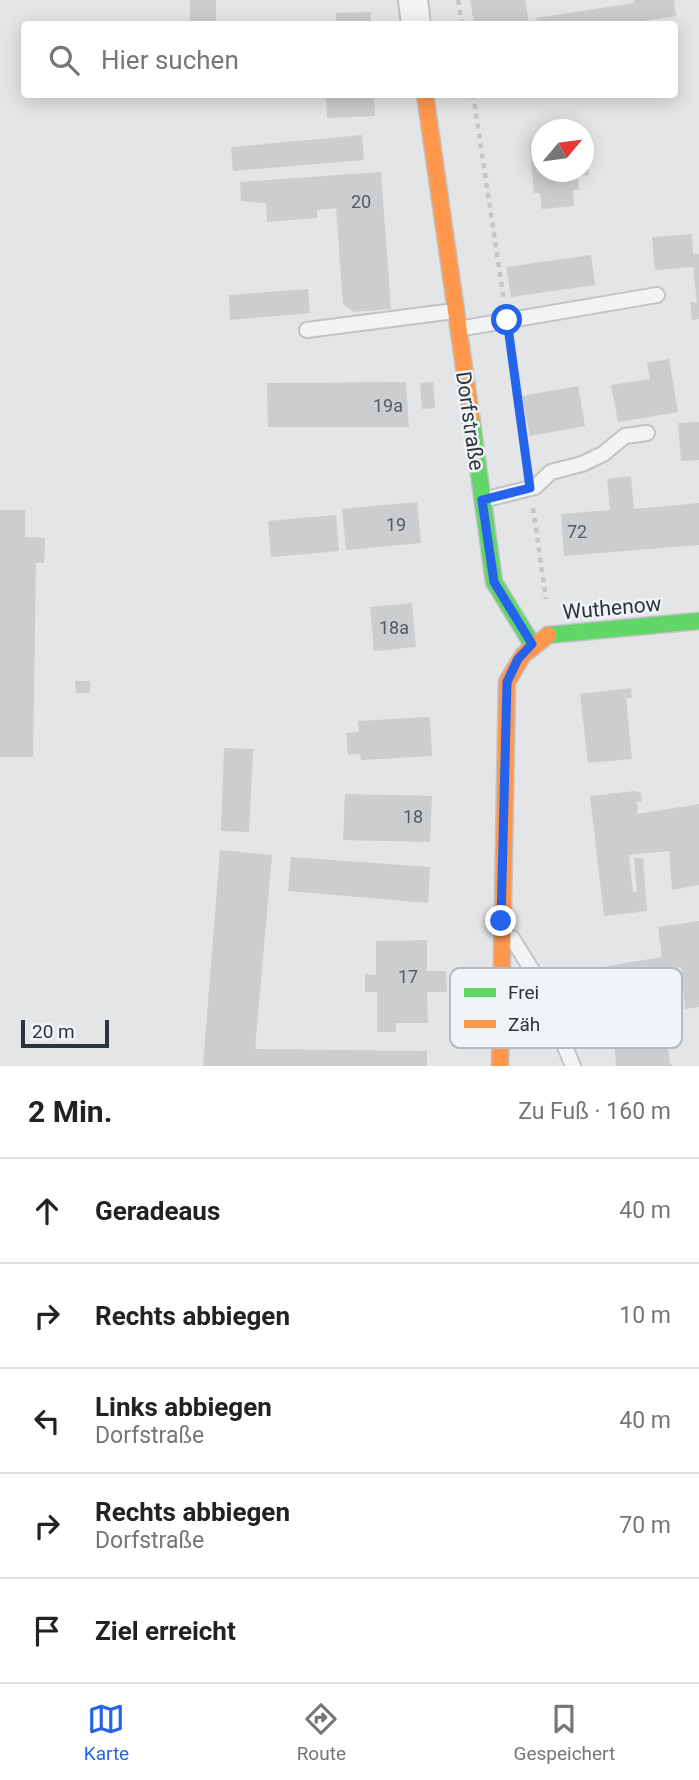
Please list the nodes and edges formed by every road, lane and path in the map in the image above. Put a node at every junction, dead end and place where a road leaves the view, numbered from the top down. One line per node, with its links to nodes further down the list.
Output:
1 (413, 0): 3 (street)
2 (458, 0): 4 (path)
3 (416, 21)
4 (462, 21)
5 (426, 98): 8 (main road, Dorfstraße)
6 (474, 98): 9 (path)
7 (657, 295): 9 (lane)
8 (454, 311): 10 (main road, Dorfstraße); 11 (lane)
9 (507, 320): 10 (lane); 13 (path)
10 (457, 329): 14 (main road, Dorfstraße)
11 (307, 330)
12 (647, 433): 13 (lane)
13 (530, 488): 14 (lane); 15 (path)
14 (482, 500): 17 (main road, Dorfstraße)
15 (547, 607)
16 (699, 621): 17 (main road, Wuthenow)
17 (532, 644): 18 (main road)
18 (501, 921): 19 (main road); 20 (lane)
19 (501, 968)
20 (531, 968)
21 (500, 1048): 23 (main road)
22 (565, 1048): 24 (lane)
23 (500, 1066)
24 (573, 1066)

